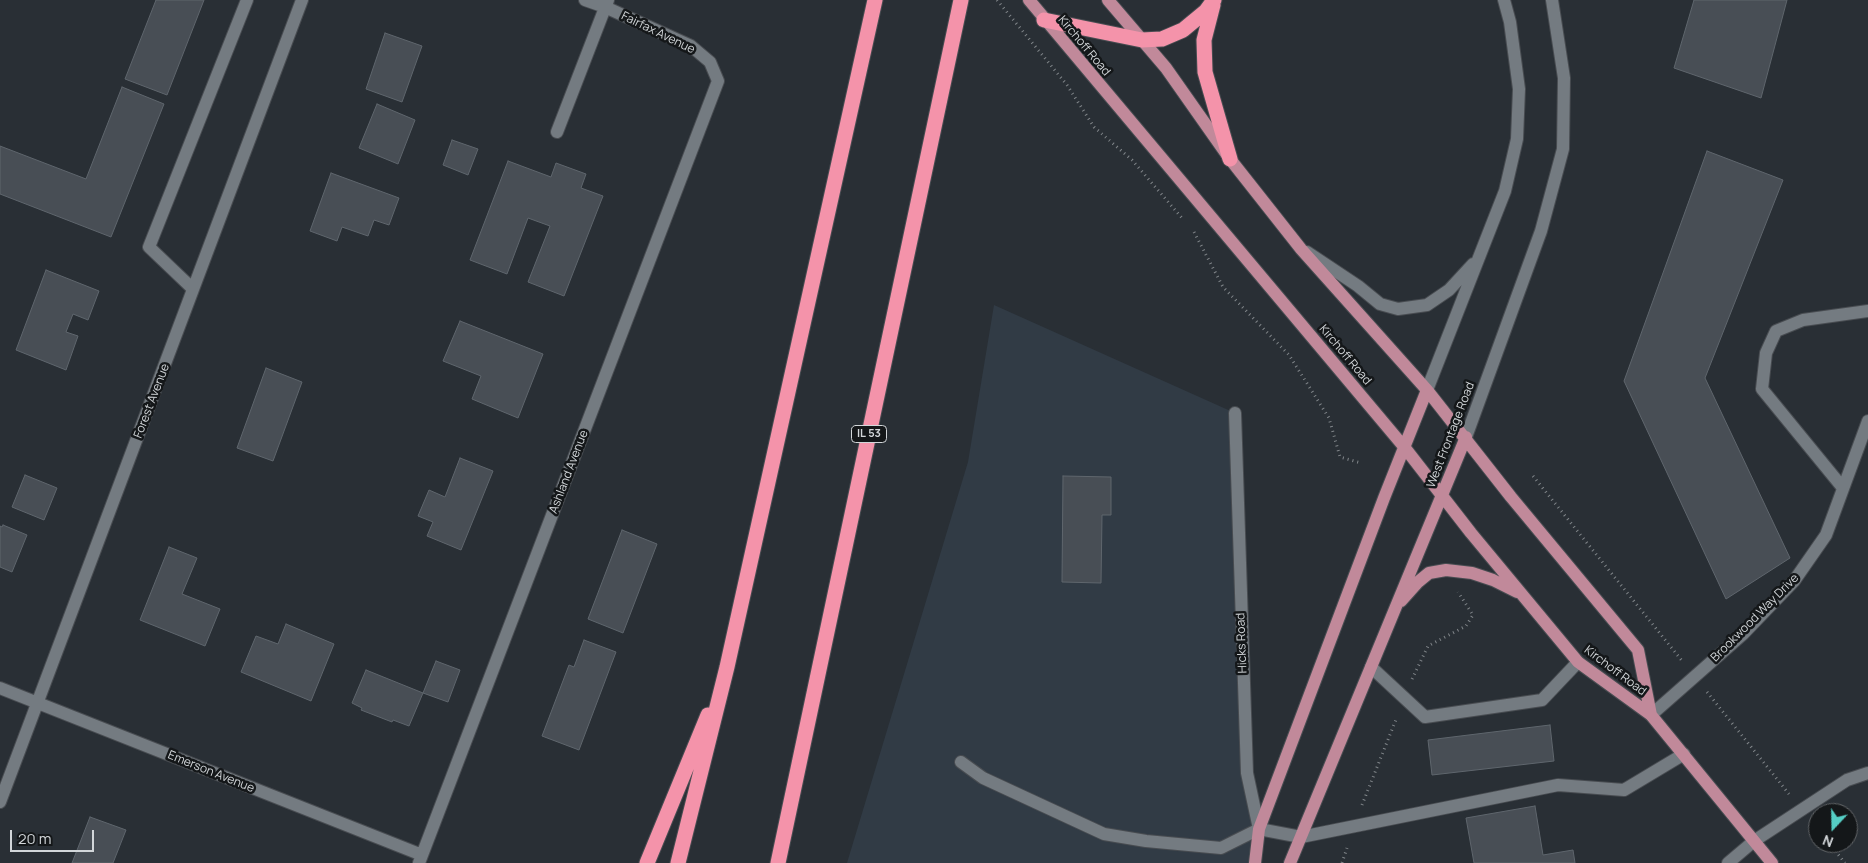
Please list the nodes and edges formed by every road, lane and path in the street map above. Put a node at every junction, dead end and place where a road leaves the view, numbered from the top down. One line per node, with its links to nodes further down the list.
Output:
1 (247, 0): 22 (street)
2 (585, 0): 12 (street, Fairfax Avenue)
3 (875, 0): 37 (highway)
4 (998, 0): 18 (path)
5 (1029, 0): 13 (main road, Kirchoff Road)
6 (1108, 0): 14 (main road, Kirchoff Road)
7 (1215, 0): 14 (highway); 17 (highway)
8 (1504, 0): 21 (street)
9 (1552, 0): 27 (street, West Frontage Road)
10 (298, 1): 22 (street, Forest Avenue)
11 (960, 2): 54 (highway, IL 53)
12 (607, 4): 15 (street, Fairfax Avenue); 16 (street)
13 (1044, 20): 14 (highway); 28 (main road, Kirchoff Road)
14 (1142, 40): 17 (main road, Kirchoff Road)
15 (718, 80): 51 (street, Ashland Avenue)
16 (557, 132)
17 (1230, 159): 20 (main road, Kirchoff Road)
18 (1183, 219)
19 (1189, 226): 29 (path)
20 (1301, 249): 21 (street); 24 (main road, Kirchoff Road)
21 (1479, 258): 24 (street)
22 (194, 289): 40 (street, Forest Avenue)
23 (1868, 311): 31 (street)
24 (1427, 390): 27 (main road, Kirchoff Road); 28 (main road)
25 (1235, 413): 47 (street, Hicks Road)
26 (1868, 421): 31 (street, Brookwood Way Drive)
27 (1466, 437): 32 (main road, West Frontage Road); 41 (main road, Kirchoff Road)
28 (1405, 448): 32 (main road, Kirchoff Road); 47 (main road)
29 (1361, 463)
30 (1533, 476): 38 (path)
31 (1844, 488): 38 (street, Brookwood Way Drive)
32 (1442, 494): 33 (main road, Kirchoff Road); 34 (main road, West Frontage Road)
33 (1522, 594): 34 (main road); 35 (main road, Kirchoff Road)
34 (1395, 609): 36 (main road, West Frontage Road)
35 (1578, 662): 36 (street); 41 (main road, Kirchoff Road)
36 (1371, 667): 48 (main road, West Frontage Road)
37 (727, 668): 52 (highway); 53 (highway)
38 (1694, 676): 41 (street, Brookwood Way Drive); 46 (path)
39 (0, 688): 40 (street, Emerson Avenue)
40 (38, 704): 45 (street, Forest Avenue); 51 (street, Emerson Avenue)
41 (1651, 715): 42 (main road, Kirchoff Road)
42 (1684, 754): 48 (street); 49 (main road, Kirchoff Road)
43 (961, 762): 47 (street)
44 (1868, 773): 46 (street)
45 (0, 802)
46 (1802, 810): 49 (street)
47 (1260, 829): 48 (street); 55 (main road)
48 (1300, 837): 56 (main road, West Frontage Road)
49 (1754, 841): 57 (street); 58 (main road, Kirchoff Road)
50 (1837, 853): 59 (path)
51 (420, 859)
52 (647, 863)
53 (678, 863)
54 (778, 863)
55 (1255, 863)
56 (1290, 863)
57 (1728, 863)
58 (1772, 863)
59 (1845, 863)

